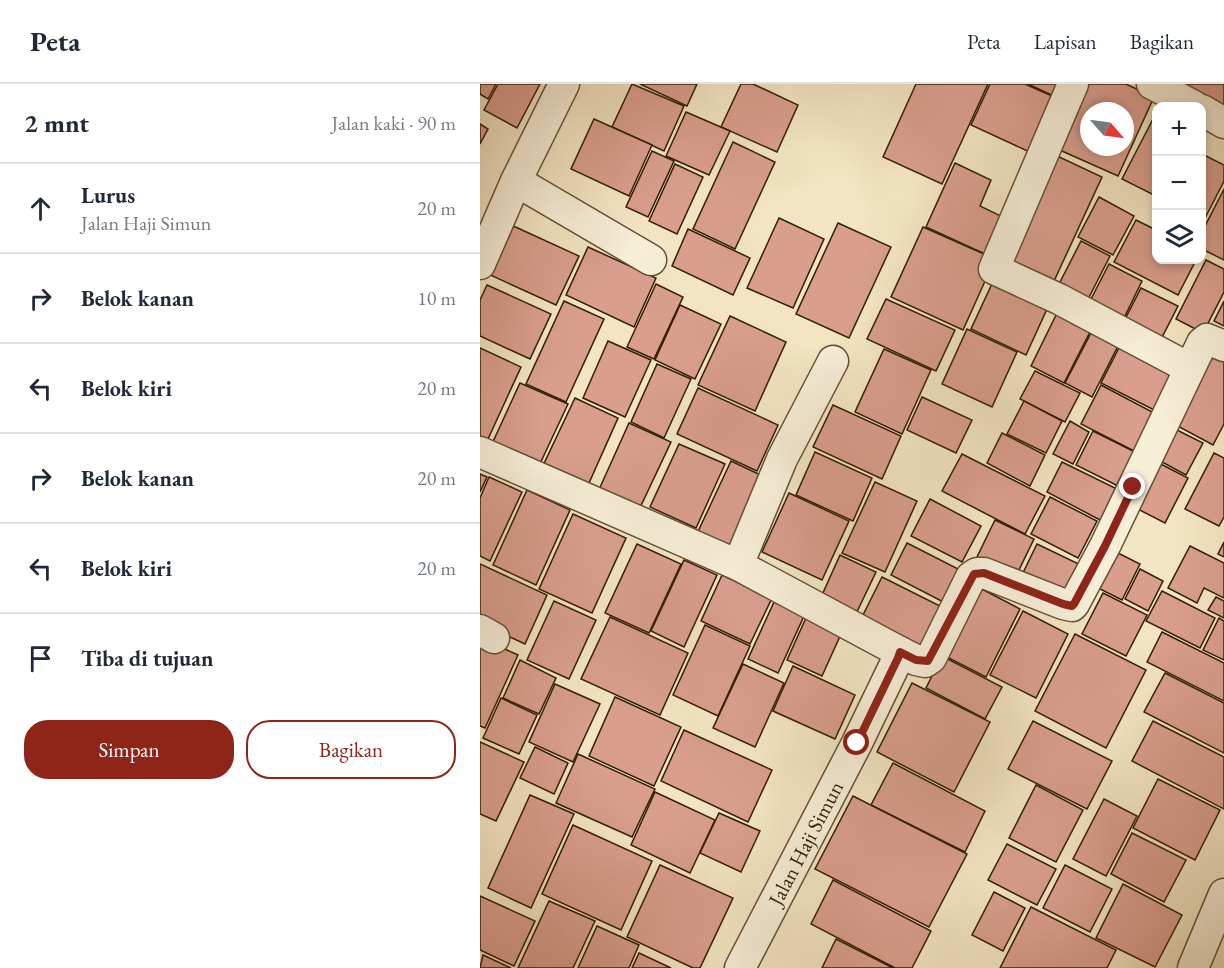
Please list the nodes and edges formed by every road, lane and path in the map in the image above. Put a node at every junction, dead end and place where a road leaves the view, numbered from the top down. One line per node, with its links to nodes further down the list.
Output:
1 (564, 84): 7 (street)
2 (1073, 84): 12 (street)
3 (1152, 84): 4 (street)
4 (1186, 102)
5 (1206, 113): 6 (street)
6 (1224, 123)
7 (516, 181): 8 (street); 9 (street)
8 (651, 260)
9 (480, 264)
10 (1224, 346): 12 (street)
11 (833, 362): 14 (street)
12 (1189, 368): 15 (street)
13 (480, 452): 14 (street)
14 (738, 565): 15 (street)
15 (900, 652): 17 (street, Jalan Haji Simun)
16 (1224, 894): 18 (street)
17 (740, 968)
18 (1193, 968)

